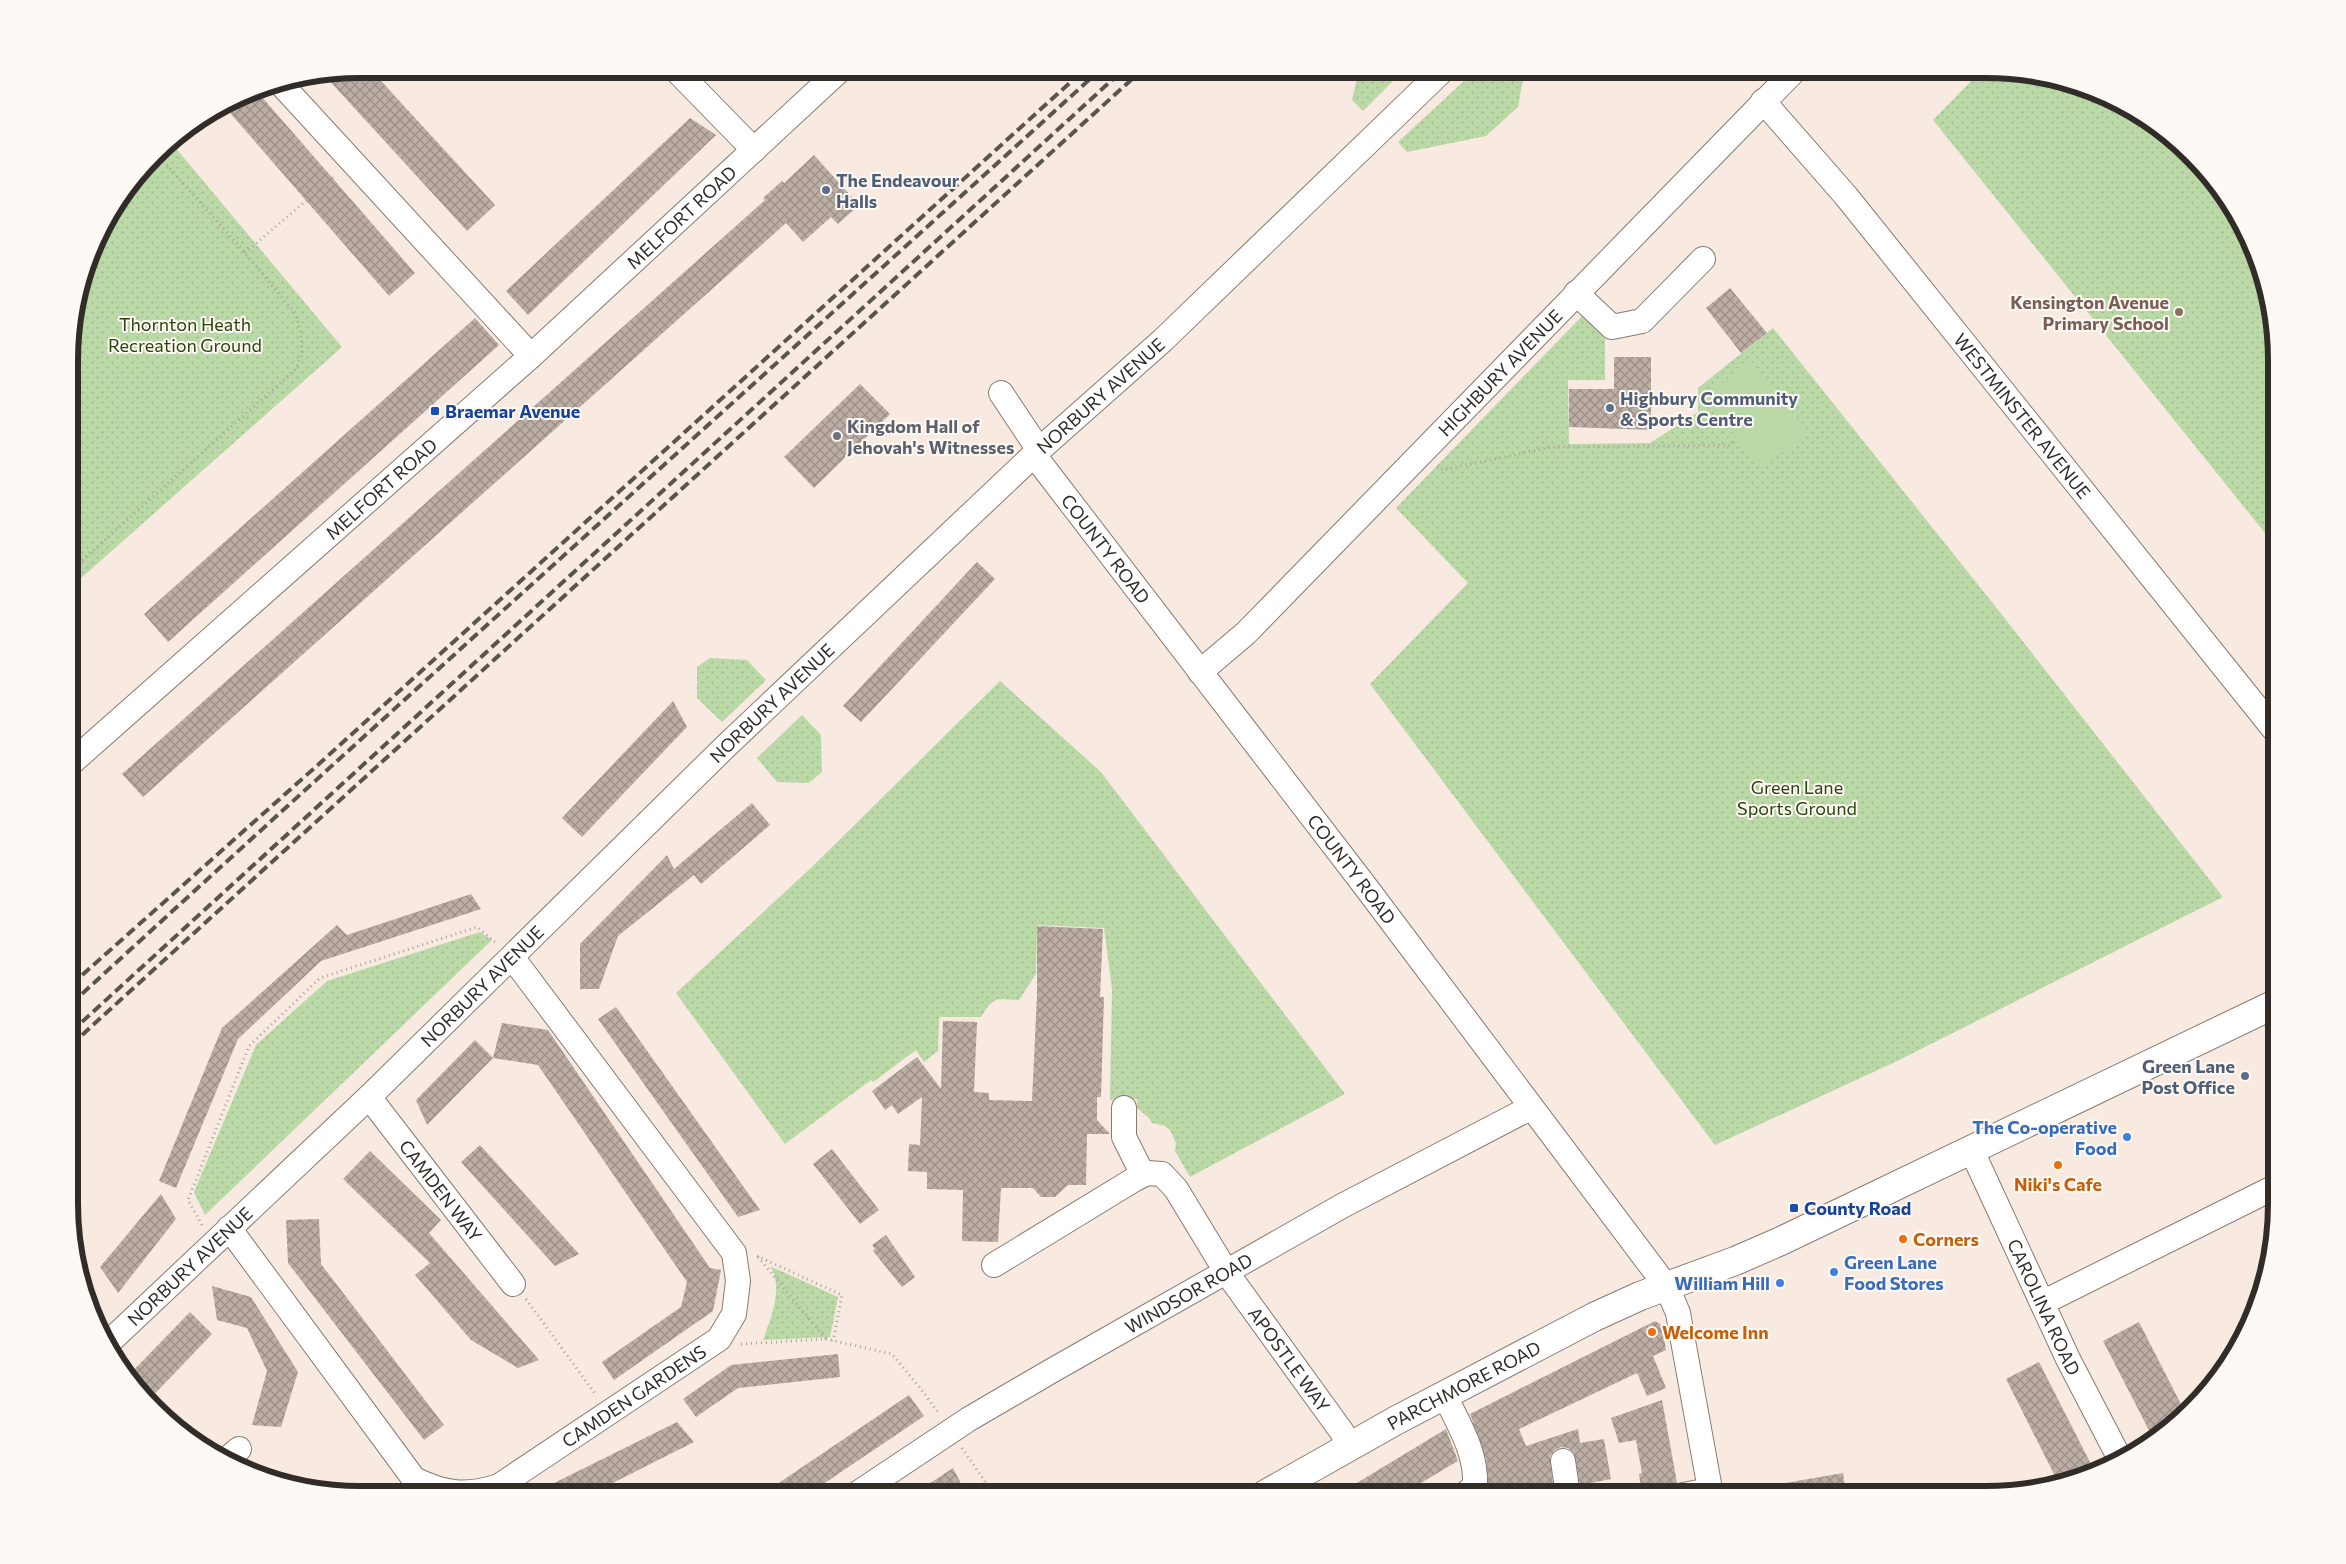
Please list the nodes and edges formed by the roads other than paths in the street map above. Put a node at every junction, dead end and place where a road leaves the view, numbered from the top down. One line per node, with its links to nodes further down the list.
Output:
1 (684, 78): 7 (street)
2 (831, 78): 7 (street, MELFORT ROAD)
3 (1435, 78): 12 (street, NORBURY AVENUE)
4 (1787, 78): 6 (street, HIGHBURY AVENUE)
5 (284, 88): 10 (street)
6 (1763, 101): 9 (street, HIGHBURY AVENUE); 14 (street, WESTMINSTER AVENUE)
7 (754, 150): 10 (street, MELFORT ROAD)
8 (1704, 259): 9 (street)
9 (1576, 293): 13 (street, HIGHBURY AVENUE)
10 (531, 356): 15 (street, MELFORT ROAD)
11 (1001, 393): 12 (street, COUNTY ROAD)
12 (1037, 452): 13 (street, COUNTY ROAD); 16 (street, NORBURY AVENUE)
13 (1200, 672): 20 (street, COUNTY ROAD)
14 (2268, 723)
15 (78, 757)
16 (512, 957): 18 (street, NORBURY AVENUE); 36 (street, CAMDEN GARDENS)
17 (2268, 1013): 21 (main road, PARCHMORE ROAD)
18 (369, 1097): 24 (street, NORBURY AVENUE); 27 (street, CAMDEN WAY)
19 (1124, 1108): 22 (street)
20 (1530, 1108): 26 (street, WINDSOR ROAD); 28 (street, COUNTY ROAD)
21 (1971, 1149): 28 (main road, PARCHMORE ROAD); 29 (street, CAROLINA ROAD)
22 (1143, 1175): 25 (street); 26 (street, APOSTLE WAY)
23 (2268, 1190): 29 (street)
24 (221, 1236): 30 (street, NORBURY AVENUE); 35 (street, CAMDEN GARDENS)
25 (994, 1265)
26 (1228, 1272): 32 (street, APOSTLE WAY); 37 (street, WINDSOR ROAD)
27 (513, 1284)
28 (1667, 1287): 31 (main road, PARCHMORE ROAD); 41 (street, COUNTY ROAD)
29 (2042, 1303): 33 (street, CAROLINA ROAD)
30 (112, 1339)
31 (1445, 1396): 32 (main road, PARCHMORE ROAD); 39 (street)
32 (1349, 1446): 38 (main road, PARCHMORE ROAD)
33 (2117, 1454)
34 (1563, 1461): 40 (street)
35 (429, 1486)
36 (499, 1486)
37 (868, 1486)
38 (1280, 1486)
39 (1475, 1486)
40 (1567, 1486)
41 (1709, 1486)

